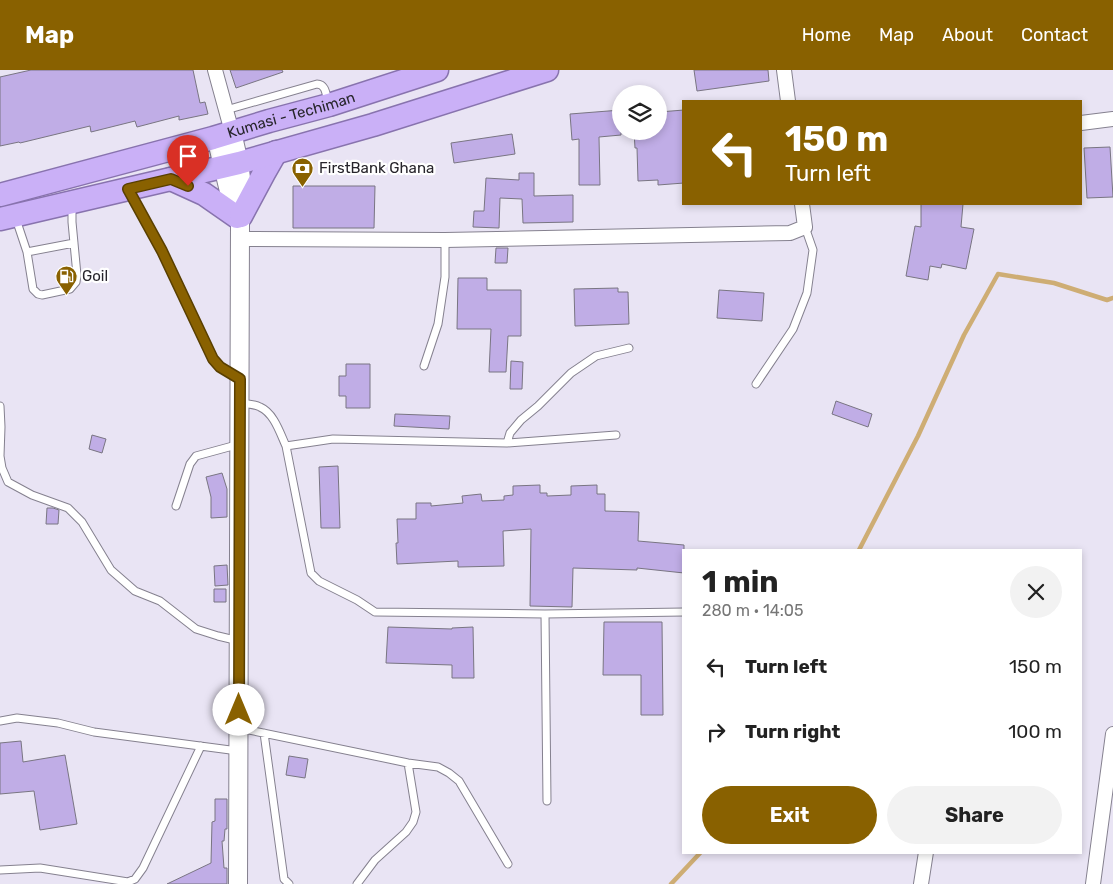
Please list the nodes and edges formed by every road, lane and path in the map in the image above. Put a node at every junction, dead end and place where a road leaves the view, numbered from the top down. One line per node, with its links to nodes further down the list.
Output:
1 (216, 70): 7 (street)
2 (437, 70): 6 (highway, Kumasi - Techiman)
3 (547, 70): 11 (highway)
4 (784, 70): 5 (street)
5 (788, 100)
6 (329, 105): 7 (lane); 10 (highway, Kumasi - Techiman)
7 (226, 110): 10 (street)
8 (1113, 120): 9 (street)
9 (1082, 123)
10 (224, 135): 12 (street); 15 (highway, Kumasi - Techiman)
11 (276, 152): 12 (highway); 19 (highway)
12 (231, 165): 13 (highway); 19 (street)
13 (171, 179): 14 (highway); 19 (highway)
14 (128, 189): 16 (highway); 26 (lane)
15 (0, 195)
16 (72, 202): 18 (highway); 22 (lane)
17 (802, 205): 20 (street)
18 (7, 217): 23 (lane)
19 (240, 224): 21 (street); 26 (street)
20 (805, 227): 21 (street); 27 (lane)
21 (445, 240): 25 (lane)
22 (74, 243): 23 (lane); 23 (lane)
23 (27, 252)
24 (629, 348): 31 (lane)
25 (424, 366)
26 (240, 379): 28 (street)
27 (756, 384)
28 (240, 403): 32 (street); 33 (lane)
29 (0, 406): 37 (lane)
30 (616, 435): 31 (lane)
31 (507, 443): 33 (lane)
32 (240, 444): 34 (lane); 37 (street)
33 (286, 446): 36 (lane)
34 (176, 506)
35 (682, 612): 36 (lane)
36 (545, 614): 45 (lane)
37 (239, 641): 39 (street)
38 (0, 721): 42 (lane)
39 (239, 728): 40 (lane); 43 (street)
40 (264, 733): 44 (lane); 50 (lane)
41 (1113, 734): 53 (street)
42 (201, 746): 43 (lane); 48 (lane)
43 (238, 751): 49 (street)
44 (408, 763): 47 (lane); 51 (lane)
45 (547, 801)
46 (926, 854): 52 (street)
47 (508, 864)
48 (0, 870)
49 (238, 884)
50 (289, 884)
51 (357, 884)
52 (921, 884)
53 (1093, 884)

